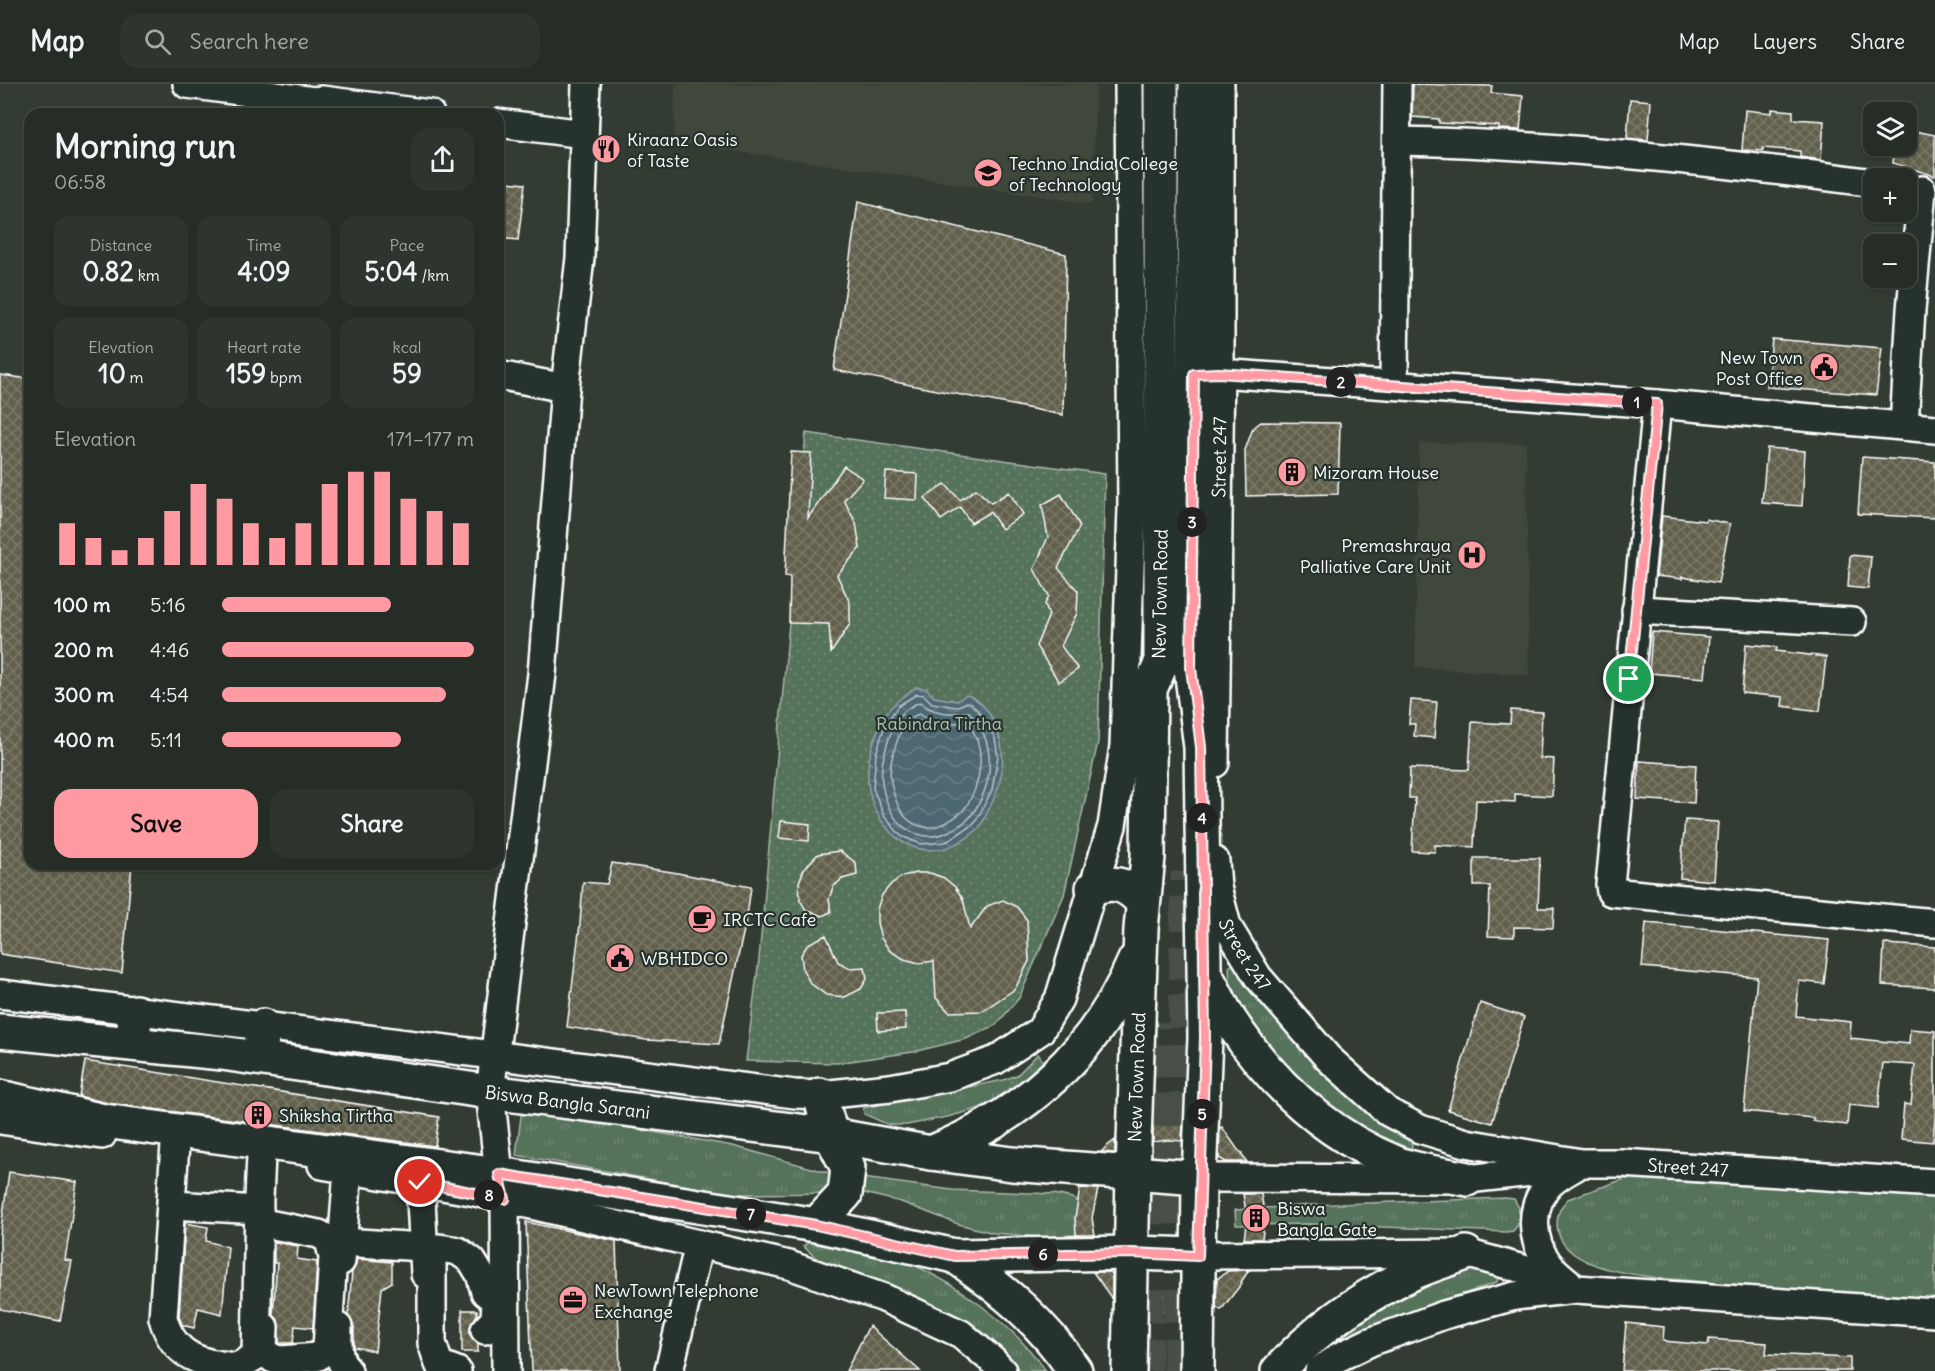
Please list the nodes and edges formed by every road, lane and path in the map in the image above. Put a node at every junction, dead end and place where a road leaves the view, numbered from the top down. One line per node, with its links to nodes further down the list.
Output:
1 (187, 84): 8 (street)
2 (586, 84): 11 (street)
3 (1129, 84): 26 (street)
4 (1161, 84): 24 (main road, New Town Road)
5 (1196, 84): 15 (main road)
6 (1220, 84): 15 (street, Street 247)
7 (1397, 84): 12 (street)
8 (311, 107): 9 (street)
9 (384, 108)
10 (504, 124): 11 (street)
11 (584, 134): 18 (street)
12 (1396, 141): 13 (street); 17 (street)
13 (1863, 181)
14 (1921, 190): 20 (street)
15 (1207, 373): 17 (street); 24 (main road); 46 (street, Street 247)
16 (504, 376): 18 (street)
17 (1394, 385): 19 (street)
18 (566, 388): 35 (street)
19 (1657, 404): 20 (street); 22 (street)
20 (1904, 426): 21 (street)
21 (1935, 429)
22 (1636, 610): 23 (street); 28 (street)
23 (1852, 622)
24 (1176, 666): 25 (main road); 27 (main road, New Town Road); 29 (main road)
25 (1174, 735)
26 (1093, 888): 27 (main road); 38 (street)
27 (1142, 915): 44 (main road); 48 (main road, New Town Road)
28 (1935, 923)
29 (1204, 971): 49 (main road); 50 (main road)
30 (0, 994): 31 (street)
31 (136, 1012): 32 (street); 34 (main road)
32 (263, 1026): 35 (street); 36 (main road)
33 (0, 1031): 34 (main road, Biswa Bangla Sarani)
34 (132, 1044): 36 (main road, Biswa Bangla Sarani)
35 (496, 1056): 37 (street); 38 (street)
36 (260, 1058): 37 (main road, Biswa Bangla Sarani)
37 (490, 1092): 42 (main road, Biswa Bangla Sarani); 53 (street)
38 (820, 1095): 42 (main road)
39 (0, 1097): 41 (main road)
40 (0, 1120): 41 (street)
41 (115, 1129): 43 (street); 53 (main road)
42 (831, 1135): 44 (main road, Biswa Bangla Sarani); 56 (main road)
43 (176, 1145): 45 (street); 54 (street)
44 (931, 1153): 48 (main road, Biswa Bangla Sarani)
45 (268, 1157): 47 (street); 55 (street)
46 (1581, 1162): 50 (street); 52 (street, Street 247); 64 (street)
47 (341, 1169): 51 (street); 57 (street)
48 (1133, 1173): 49 (main road, Biswa Bangla Sarani); 60 (main road, New Town Road)
49 (1199, 1178): 50 (street); 63 (main road)
50 (1467, 1179)
51 (420, 1182): 53 (street); 59 (street)
52 (1935, 1183)
53 (502, 1186): 56 (main road); 58 (street); 66 (street)
54 (173, 1199): 55 (street); 55 (street)
55 (262, 1211): 57 (street); 57 (street)
56 (816, 1225): 62 (main road)
57 (335, 1241): 59 (street); 67 (street)
58 (699, 1244): 72 (street); 73 (street)
59 (423, 1247): 68 (street)
60 (1132, 1253): 62 (main road); 63 (main road); 75 (main road)
61 (1466, 1253): 63 (street); 64 (street); 77 (main road)
62 (955, 1256): 74 (main road)
63 (1198, 1256): 76 (main road)
64 (1576, 1289): 65 (street); 78 (street)
65 (1935, 1313)
66 (496, 1329): 69 (street); 70 (street); 71 (street)
67 (348, 1371)
68 (426, 1371)
69 (457, 1371)
70 (492, 1371)
71 (506, 1371)
72 (669, 1371)
73 (1002, 1371)
74 (1075, 1371)
75 (1129, 1371)
76 (1197, 1371)
77 (1278, 1371)
78 (1319, 1371)

